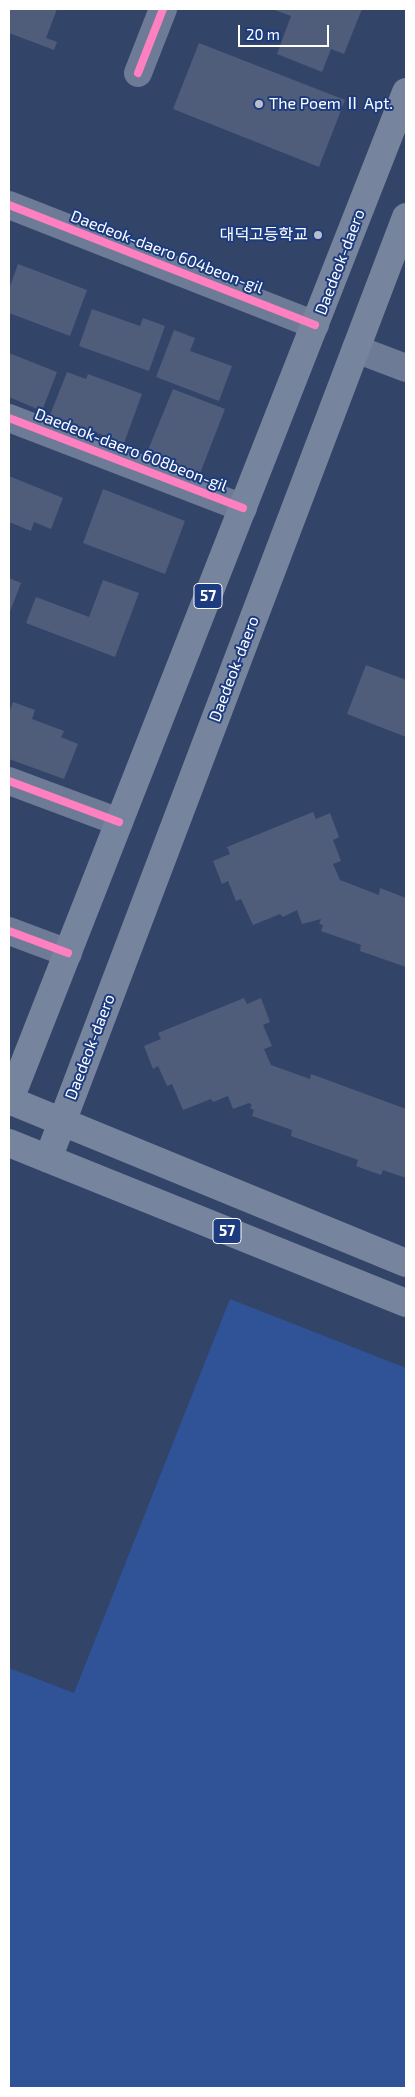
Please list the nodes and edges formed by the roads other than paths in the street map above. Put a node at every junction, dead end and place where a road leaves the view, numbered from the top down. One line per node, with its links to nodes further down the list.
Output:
1 (163, 9): 2 (street)
2 (138, 73)
3 (406, 92): 6 (main road, Daedeok-daero / 57)
4 (9, 206): 6 (street, Daedeok-daero 604beon-gil)
5 (406, 217): 7 (main road, Daedeok-daero)
6 (315, 325): 10 (main road, Daedeok-daero / 57)
7 (356, 349): 8 (street); 16 (main road, Daedeok-daero)
8 (406, 368)
9 (9, 418): 10 (street, Daedeok-daero 608beon-gil)
10 (242, 508): 12 (main road, Daedeok-daero / 57)
11 (9, 781): 12 (street)
12 (119, 822): 14 (main road, Daedeok-daero / 57)
13 (9, 931): 14 (street)
14 (68, 953): 15 (main road, Daedeok-daero / 57)
15 (9, 1101): 16 (main road, Daedeok-daero / 57)
16 (62, 1121): 18 (main road, Daedeok-daero); 19 (main road, Daedeok-daero / 57)
17 (9, 1143): 18 (main road, 57)
18 (48, 1159): 20 (main road, 57)
19 (406, 1263)
20 (406, 1303)

